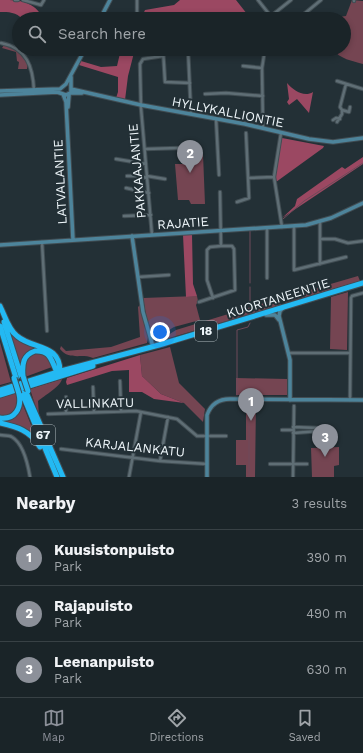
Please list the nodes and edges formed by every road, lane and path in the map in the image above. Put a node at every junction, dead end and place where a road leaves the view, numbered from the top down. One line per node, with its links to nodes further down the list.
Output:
1 (14, 0): 2 (street)
2 (18, 0)
3 (23, 0): 4 (street)
4 (44, 0)
5 (110, 0): 10 (street)
6 (137, 0): 11 (street)
7 (258, 0): 12 (street)
8 (291, 0): 13 (street)
9 (321, 0): 14 (street)
10 (104, 12)
11 (137, 12)
12 (267, 12)
13 (278, 12)
14 (306, 12)
15 (1, 43): 16 (street)
16 (12, 46)
17 (25, 56): 32 (street)
18 (81, 56): 24 (street)
19 (163, 56): 26 (street); 38 (street, PAKKAAJANTIE)
20 (188, 56): 26 (street)
21 (264, 56): 23 (street)
22 (243, 66): 23 (street)
23 (262, 68): 37 (street)
24 (71, 76): 28 (street); 31 (street, LATVALANTIE)
25 (336, 81): 27 (street)
26 (190, 83): 41 (street)
27 (346, 84): 29 (street); 40 (street)
28 (63, 86): 31 (street); 32 (street); 34 (street, LATVALANTIE)
29 (363, 89)
30 (0, 91): 32 (street)
31 (70, 91): 34 (street); 38 (street, HYLLYKALLIONTIE); 45 (street, LATVALANTIE)
32 (34, 92): 33 (street); 36 (street)
33 (46, 93): 34 (street); 45 (street)
34 (62, 93): 45 (street, LATVALANTIE)
35 (205, 94): 37 (street)
36 (0, 95)
37 (263, 96): 47 (street)
38 (141, 105): 41 (street, HYLLYKALLIONTIE); 52 (street, PAKKAAJANTIE)
39 (350, 107): 40 (street)
40 (342, 110): 43 (street)
41 (191, 114): 42 (street, HYLLYKALLIONTIE)
42 (216, 118): 47 (street, HYLLYKALLIONTIE); 55 (street)
43 (340, 119): 44 (street); 46 (street)
44 (333, 120)
45 (67, 122): 76 (street, LATVALANTIE)
46 (337, 122)
47 (263, 128): 49 (street, HYLLYKALLIONTIE)
48 (246, 133): 59 (street)
49 (281, 133): 50 (street, HYLLYKALLIONTIE); 58 (street)
50 (363, 138)
51 (179, 148): 52 (street)
52 (145, 149): 54 (street, PAKKAAJANTIE)
53 (116, 159): 54 (street)
54 (146, 164): 57 (street, PAKKAAJANTIE)
55 (219, 174)
56 (127, 176): 57 (street)
57 (147, 177): 60 (street); 63 (street, PAKKAAJANTIE)
58 (274, 177): 59 (street); 70 (street)
59 (248, 178): 64 (street)
60 (165, 179)
61 (126, 188): 63 (street)
62 (220, 192): 72 (street)
63 (149, 193): 66 (street, PAKKAAJANTIE)
64 (237, 202)
65 (363, 203): 68 (street, RAJATIE)
66 (151, 215): 67 (street); 73 (street, PAKKAAJANTIE)
67 (124, 216)
68 (320, 222): 69 (street, RAJATIE); 75 (street)
69 (294, 226): 70 (street, RAJATIE); 82 (street)
70 (282, 227): 71 (street, RAJATIE)
71 (268, 228): 72 (street, RAJATIE); 85 (street)
72 (221, 230): 73 (street, RAJATIE); 80 (street)
73 (152, 235): 74 (street, RAJATIE)
74 (132, 236): 76 (street, RAJATIE); 84 (street)
75 (320, 239): 78 (street); 82 (street)
76 (73, 240): 77 (street, RAJATIE)
77 (42, 242): 79 (street, RAJATIE); 95 (street)
78 (363, 242)
79 (0, 245)
80 (221, 246): 88 (street); 88 (street)
81 (346, 258): 82 (street)
82 (320, 264)
83 (169, 275): 84 (street)
84 (138, 277): 96 (street)
85 (267, 278)
86 (363, 283): 91 (highway, KUORTANEENTIE / 18)
87 (363, 293): 98 (street)
88 (213, 298): 89 (street)
89 (199, 302)
90 (0, 305): 99 (highway); 100 (highway, 67)
91 (284, 308): 92 (highway, KUORTANEENTIE / 18); 93 (street)
92 (258, 315): 93 (street); 96 (highway, KUORTANEENTIE / 18)
93 (280, 321): 97 (street)
94 (0, 326): 100 (highway, 67)
95 (47, 331)
96 (153, 347): 99 (highway, KUORTANEENTIE / 18)
97 (289, 353): 98 (street); 107 (street)
98 (350, 353): 108 (street)
99 (59, 373): 100 (highway); 103 (highway, KUORTANEENTIE / 18); 105 (highway, KUORTANEENTIE / 18)
100 (19, 377): 104 (highway, 67, bridge)
101 (120, 381): 111 (street)
102 (93, 387): 112 (street)
103 (0, 390)
104 (24, 392): 117 (highway); 126 (highway, 67); 134 (highway, 67)
105 (0, 395)
106 (66, 397): 114 (street)
107 (290, 400): 108 (street); 122 (street)
108 (350, 400): 109 (street)
109 (363, 400)
110 (294, 406): 120 (street)
111 (121, 411): 112 (street, VALLINKATU); 113 (street, VALLINKATU)
112 (94, 412): 114 (street, VALLINKATU)
113 (141, 412): 116 (street, VALLINKATU); 125 (street)
114 (66, 413): 115 (street, VALLINKATU)
115 (48, 414)
116 (168, 417): 122 (street, VALLINKATU); 127 (street)
117 (0, 418)
118 (0, 423): 126 (highway)
119 (282, 430): 120 (street)
120 (293, 430): 120 (street); 130 (street)
121 (0, 435): 132 (street)
122 (207, 436): 123 (street, VALLINKATU); 128 (street)
123 (226, 436)
124 (61, 449): 125 (street, KARJALANKATU)
125 (133, 457): 127 (street, KARJALANKATU); 135 (street)
126 (48, 459): 133 (highway, 67)
127 (160, 461): 128 (street, KARJALANKATU)
128 (207, 464): 136 (street)
129 (270, 464): 130 (street)
130 (293, 464): 131 (street); 137 (street)
131 (307, 464)
132 (30, 477)
133 (57, 477)
134 (62, 477)
135 (129, 477)
136 (207, 477)
137 (293, 477)

